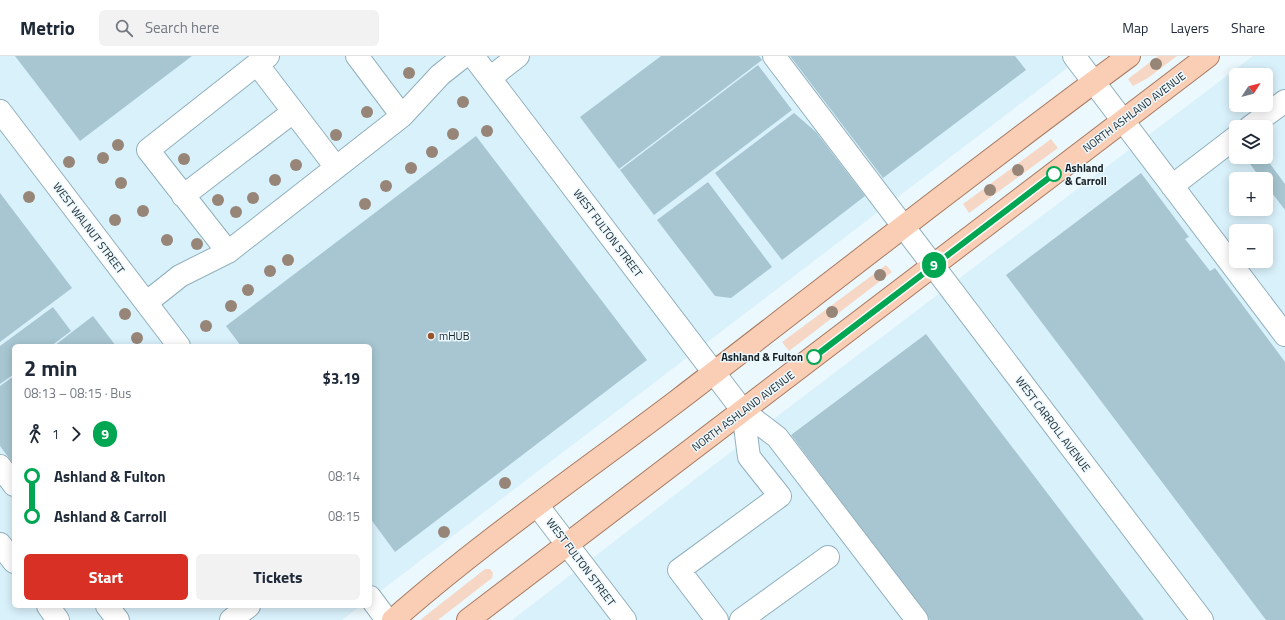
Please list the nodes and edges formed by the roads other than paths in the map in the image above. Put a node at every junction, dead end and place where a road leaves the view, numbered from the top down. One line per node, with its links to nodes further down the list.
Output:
1 (357, 56): 15 (street)
2 (464, 56): 15 (street)
3 (473, 56): 10 (street, WEST FULTON STREET)
4 (518, 56): 10 (street)
5 (774, 56): 22 (street, WEST CARROLL AVENUE)
6 (1074, 56): 11 (street)
7 (1129, 56): 11 (main road)
8 (1208, 56): 16 (main road, NORTH ASHLAND AVENUE)
9 (263, 60): 14 (street); 21 (street)
10 (490, 78): 28 (street, WEST FULTON STREET)
11 (1094, 82): 16 (street); 22 (main road)
12 (1285, 101): 17 (street)
13 (0, 111): 25 (street, WEST WALNUT STREET)
14 (293, 112): 19 (street); 21 (street)
15 (402, 116): 19 (street)
16 (1123, 120): 20 (street); 24 (main road, NORTH ASHLAND AVENUE)
17 (1259, 120)
18 (1229, 143): 20 (street)
19 (335, 166): 23 (street)
20 (1172, 186): 26 (street)
21 (183, 196): 23 (street)
22 (904, 227): 24 (street, WEST CARROLL AVENUE); 28 (main road)
23 (228, 252): 25 (street)
24 (933, 266): 29 (main road, NORTH ASHLAND AVENUE); 51 (street, WEST CARROLL AVENUE)
25 (146, 302): 27 (street, WEST WALNUT STREET)
26 (1285, 335)
27 (178, 344)
28 (714, 373): 29 (street, WEST FULTON STREET); 32 (main road)
29 (743, 411): 34 (main road, NORTH ASHLAND AVENUE); 48 (street); 50 (street)
30 (0, 466): 31 (street)
31 (12, 482)
32 (537, 504): 34 (street, WEST FULTON STREET); 45 (main road)
33 (0, 544): 36 (street)
34 (567, 545): 46 (main road, NORTH ASHLAND AVENUE); 47 (street, WEST FULTON STREET)
35 (828, 557): 49 (street)
36 (12, 559)
37 (372, 600): 44 (street)
38 (49, 608): 41 (street)
39 (109, 608): 42 (street)
40 (246, 608): 43 (street)
41 (58, 620)
42 (118, 620)
43 (231, 620)
44 (387, 620)
45 (393, 620)
46 (468, 620)
47 (625, 620)
48 (717, 620)
49 (741, 620)
50 (917, 620)
51 (1202, 620)

